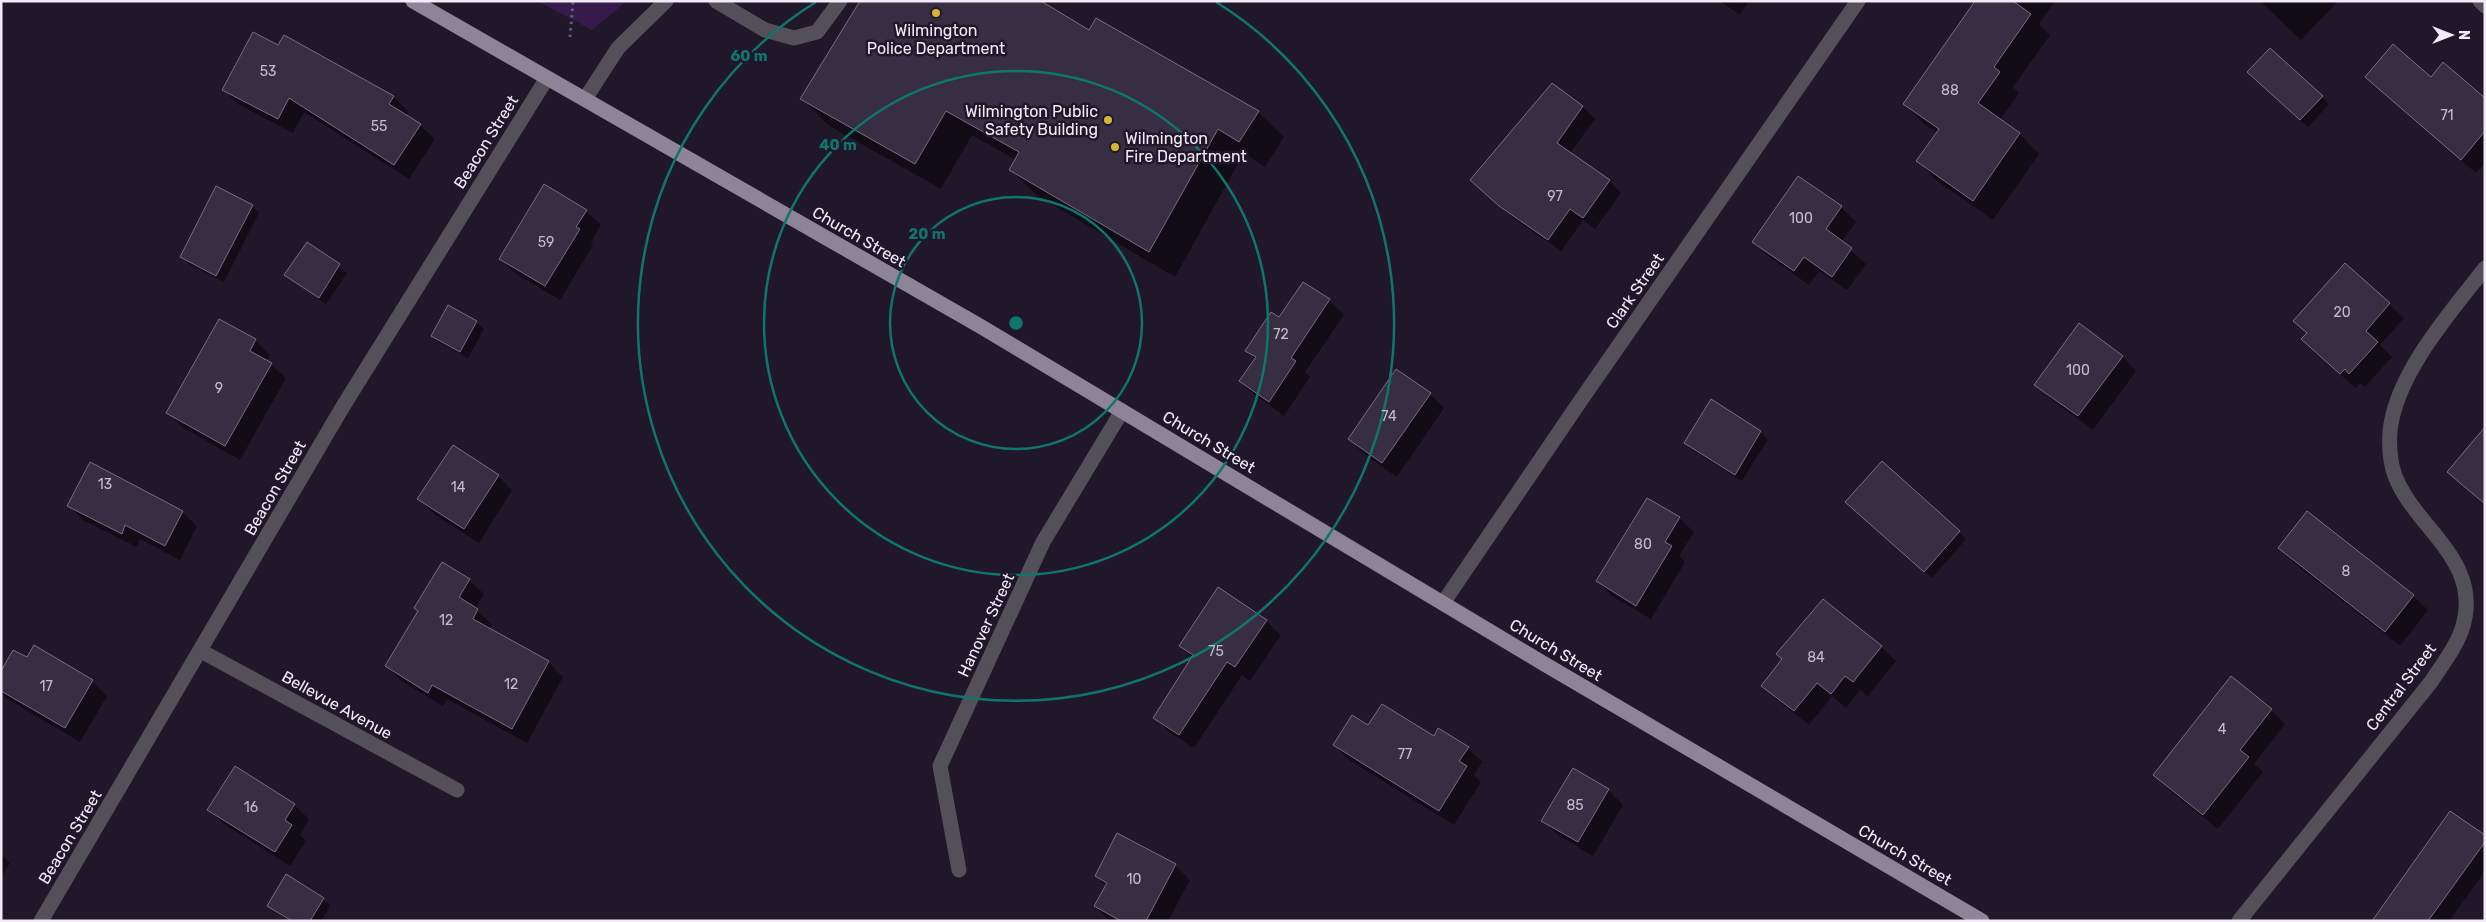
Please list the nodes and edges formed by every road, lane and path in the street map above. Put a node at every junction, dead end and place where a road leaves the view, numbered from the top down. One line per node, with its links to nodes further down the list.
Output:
1 (413, 1): 10 (main road, Church Street)
2 (573, 1): 9 (path)
3 (666, 1): 11 (street)
4 (716, 1): 5 (street)
5 (840, 1)
6 (1858, 1): 14 (street, Clark Street)
7 (2480, 1): 8 (street)
8 (2485, 6)
9 (570, 37)
10 (547, 78): 11 (main road, Church Street); 15 (street, Beacon Street)
11 (585, 99): 13 (main road, Church Street)
12 (2485, 268): 20 (street, Central Street)
13 (1122, 411): 14 (main road, Church Street); 17 (street, Hanover Street)
14 (1443, 603): 19 (main road, Church Street)
15 (201, 651): 16 (street, Bellevue Avenue); 18 (street, Beacon Street)
16 (457, 790)
17 (959, 870)
18 (41, 921)
19 (1982, 921)
20 (2239, 921)

